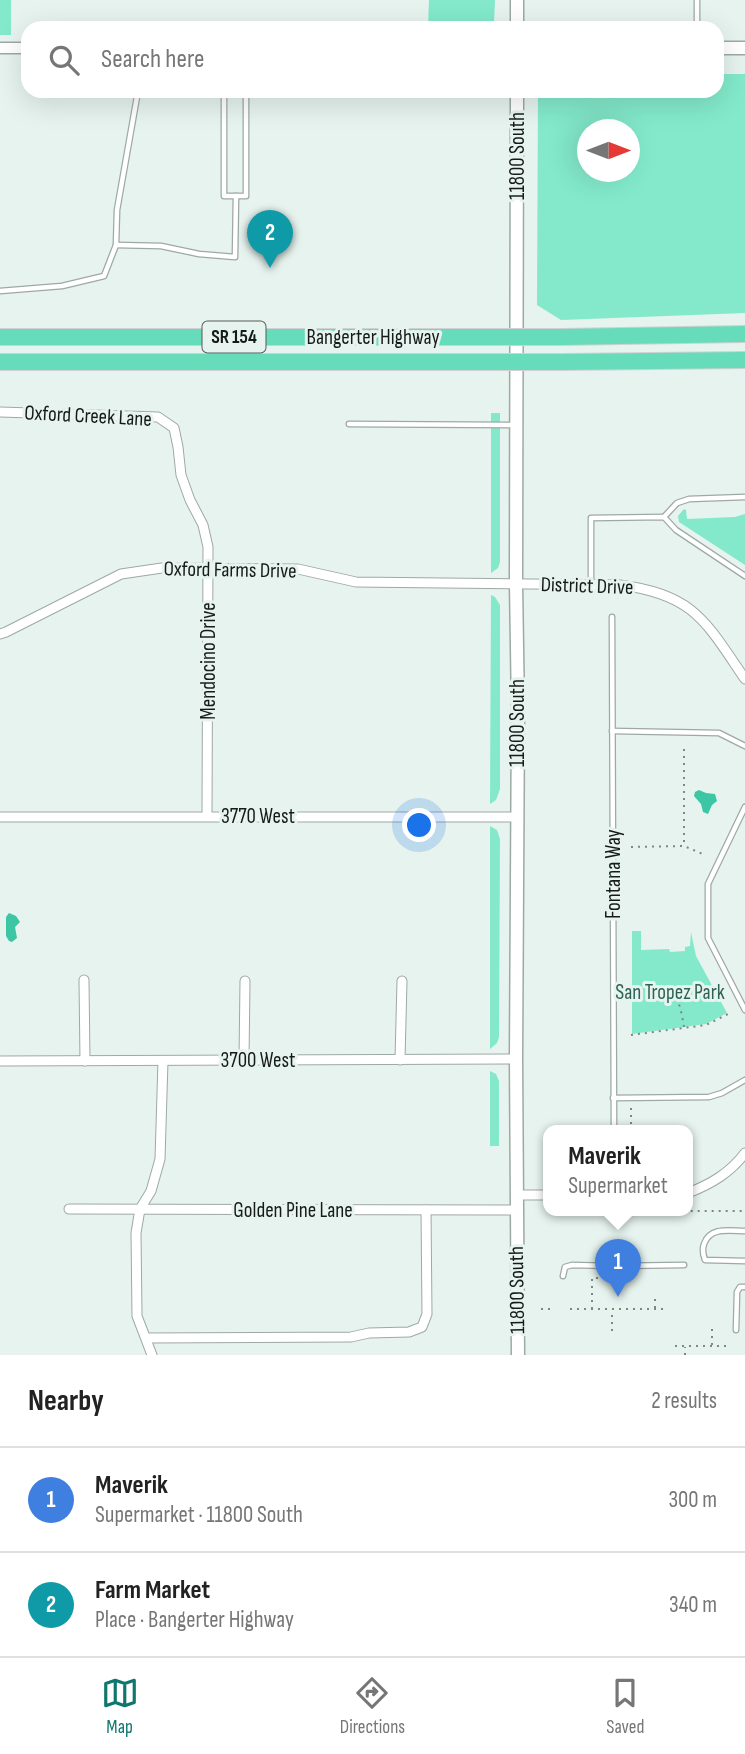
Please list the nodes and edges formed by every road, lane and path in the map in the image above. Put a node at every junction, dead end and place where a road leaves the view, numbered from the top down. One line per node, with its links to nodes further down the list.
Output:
1 (517, 0): 3 (main road)
2 (697, 0): 4 (lane)
3 (517, 21)
4 (697, 21)
5 (0, 48): 6 (street)
6 (21, 48)
7 (724, 48): 8 (main road)
8 (745, 48)
9 (137, 98): 14 (lane)
10 (224, 98): 13 (lane)
11 (246, 98): 13 (lane)
12 (517, 98): 22 (main road, 11800 South)
13 (236, 196): 14 (lane)
14 (116, 245): 15 (lane)
15 (0, 291)
16 (745, 334): 17 (highway, Bangerter Highway / SR 154, bridge)
17 (0, 337)
18 (745, 360): 19 (highway, Bangerter Highway / SR 154, bridge)
19 (0, 362)
20 (0, 412): 23 (street, Oxford Creek Lane)
21 (349, 424): 22 (lane)
22 (516, 425): 28 (main road, 11800 South)
23 (174, 428): 26 (street, Mendocino Drive)
24 (745, 497): 25 (lane)
25 (664, 517): 27 (lane); 29 (lane)
26 (208, 569): 28 (street, Oxford Farms Drive); 31 (street, Oxford Farms Drive); 37 (street, Mendocino Drive)
27 (745, 576)
28 (516, 583): 29 (street, District Drive); 39 (main road, 11800 South)
29 (591, 584): 32 (street, District Drive)
30 (612, 617): 33 (lane, Fontana Way)
31 (0, 634)
32 (745, 679)
33 (612, 732): 34 (lane); 58 (lane, Fontana Way)
34 (745, 746)
35 (684, 749): 40 (path)
36 (745, 807): 47 (lane)
37 (207, 816): 38 (street, 3770 West); 39 (street, 3770 West)
38 (0, 817)
39 (516, 817): 51 (main road, 11800 South)
40 (684, 846): 41 (path); 42 (path)
41 (631, 847)
42 (705, 855)
43 (84, 980): 55 (street)
44 (245, 981): 52 (street)
45 (402, 981): 53 (street)
46 (631, 988): 49 (path)
47 (745, 1010)
48 (729, 1014): 49 (path)
49 (684, 1028): 50 (path)
50 (631, 1035)
51 (516, 1059): 53 (street, 3700 West); 64 (main road, 11800 South)
52 (244, 1060): 53 (street, 3700 West); 56 (street, 3700 West)
53 (400, 1060)
54 (0, 1061): 55 (street, 3700 West)
55 (85, 1061): 56 (street, 3700 West)
56 (163, 1061): 67 (street)
57 (745, 1080): 58 (lane)
58 (613, 1098): 60 (lane, Fontana Way)
59 (631, 1105): 61 (path)
60 (614, 1125)
61 (631, 1125)
62 (745, 1153): 63 (street)
63 (693, 1191)
64 (517, 1195): 65 (street); 69 (main road, 11800 South)
65 (543, 1195)
66 (69, 1209): 67 (street, Golden Pine Lane)
67 (140, 1209): 68 (street, Golden Pine Lane); 89 (street)
68 (426, 1210): 69 (street, Golden Pine Lane); 89 (street)
69 (517, 1210): 95 (main road, 11800 South)
70 (693, 1211): 71 (path)
71 (745, 1212)
72 (745, 1231): 73 (lane)
73 (745, 1261)
74 (684, 1265): 75 (lane)
75 (563, 1276)
76 (609, 1278): 82 (path)
77 (744, 1287): 87 (lane)
78 (655, 1298): 84 (path)
79 (541, 1309): 80 (path)
80 (552, 1309)
81 (570, 1309): 82 (path)
82 (592, 1309): 83 (path)
83 (612, 1309): 84 (path); 88 (path)
84 (655, 1309): 85 (path)
85 (664, 1309)
86 (712, 1329): 92 (path)
87 (736, 1329)
88 (612, 1331)
89 (146, 1338): 94 (street)
90 (675, 1346): 91 (path)
91 (685, 1346): 92 (path); 96 (path)
92 (712, 1346): 93 (path)
93 (728, 1346)
94 (152, 1355)
95 (518, 1355)
96 (685, 1355)

